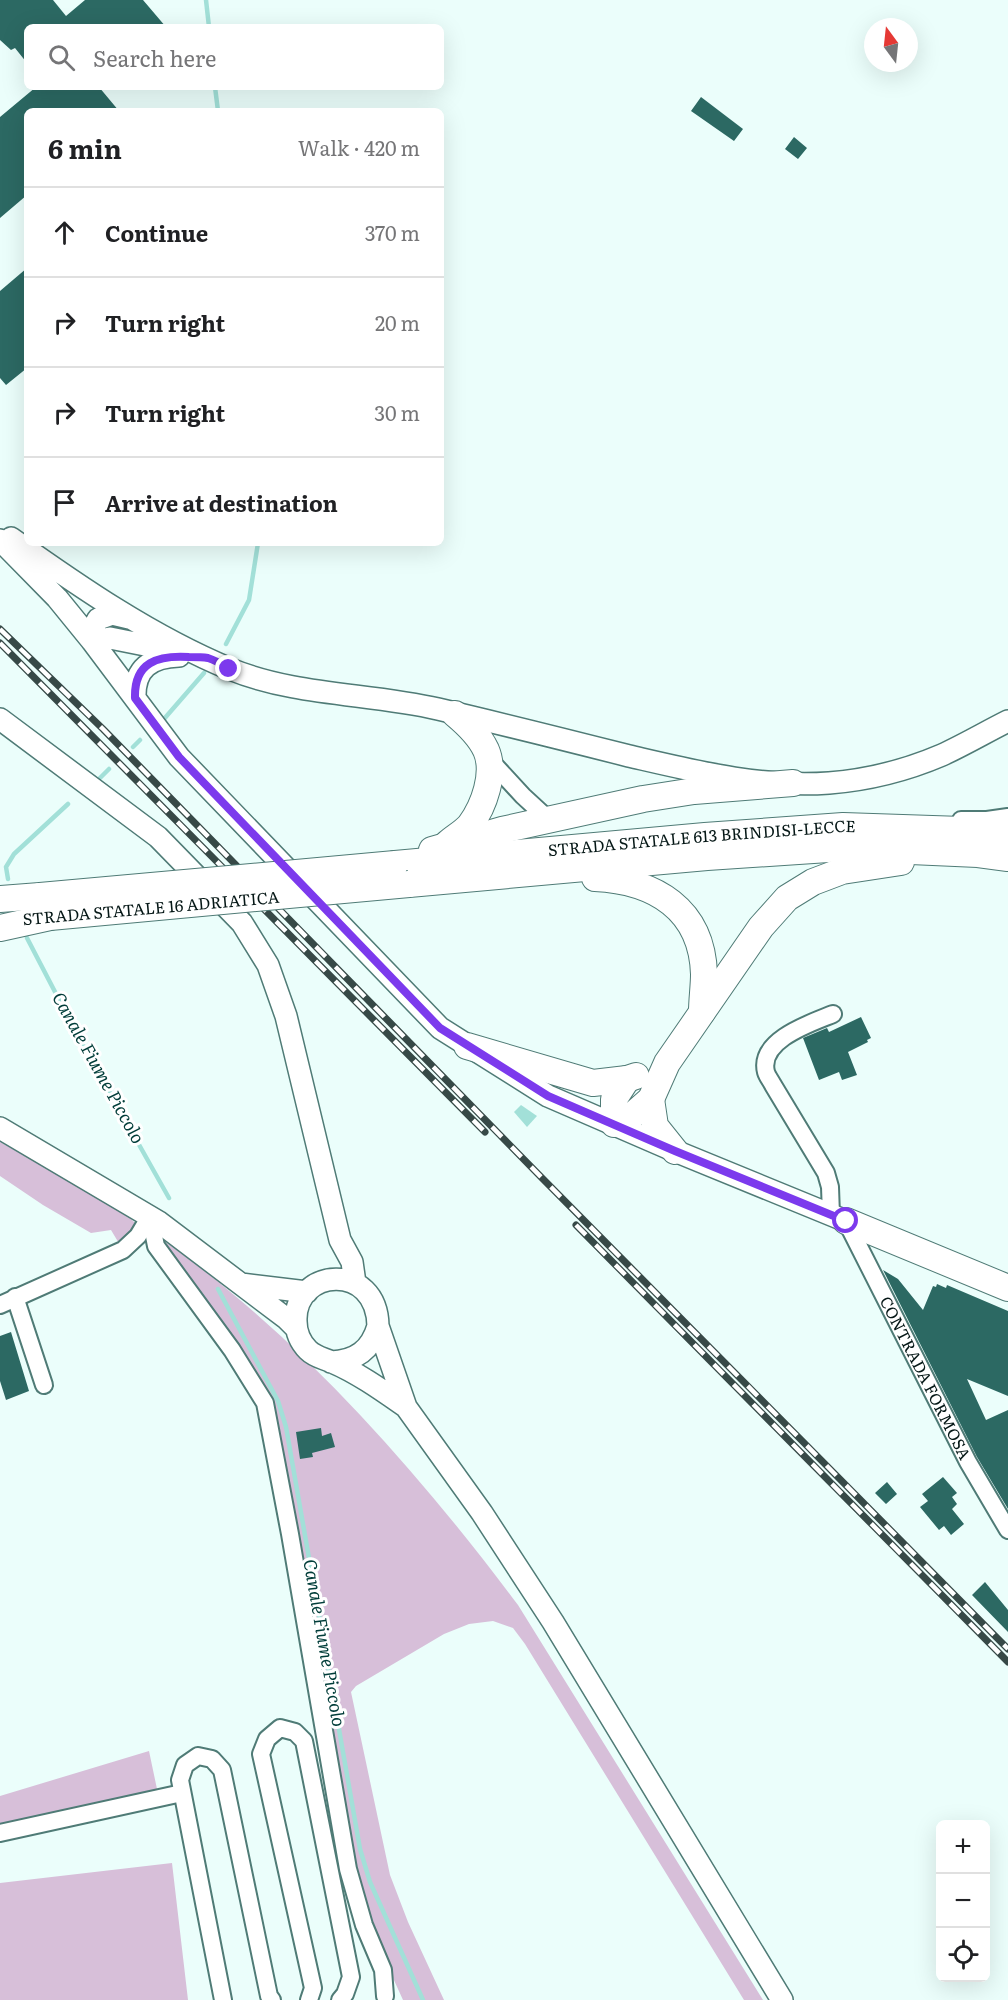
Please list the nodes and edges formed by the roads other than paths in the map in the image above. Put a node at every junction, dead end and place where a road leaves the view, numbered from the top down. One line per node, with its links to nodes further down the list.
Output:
1 (0, 530): 3 (main road)
2 (0, 540): 4 (main road)
3 (133, 620): 4 (main road); 5 (main road)
4 (92, 641): 5 (main road); 6 (main road)
5 (207, 658): 6 (main road); 7 (main road)
6 (135, 698): 29 (main road)
7 (455, 714): 11 (highway); 12 (main road)
8 (0, 719): 13 (main road)
9 (1008, 721): 12 (main road)
10 (0, 736): 13 (main road)
11 (489, 759): 15 (street); 18 (highway)
12 (793, 783): 15 (highway)
13 (109, 799): 38 (main road)
14 (1008, 817): 16 (street)
15 (548, 819): 18 (highway)
16 (705, 836): 17 (highway, STRADA STATALE 613 BRINDISI-LECCE); 21 (highway, STRADA STATALE 613 BRINDISI-LECCE)
17 (1008, 836)
18 (446, 844): 21 (highway)
19 (978, 854): 20 (highway, STRADA STATALE 613 BRINDISI-LECCE); 22 (highway, STRADA STATALE 613 BRINDISI-LECCE); 27 (highway)
20 (1008, 858)
21 (402, 874): 22 (highway, STRADA STATALE 613 BRINDISI-LECCE); 24 (highway, STRADA STATALE 16 ADRIATICA, bridge)
22 (516, 874): 27 (highway)
23 (0, 899): 24 (highway, STRADA STATALE 16 ADRIATICA)
24 (45, 906): 25 (highway, STRADA STATALE 16 ADRIATICA); 26 (highway)
25 (0, 921)
26 (0, 928)
27 (702, 1012): 30 (highway)
28 (833, 1014): 37 (street)
29 (467, 1046): 31 (highway); 33 (main road)
30 (667, 1063): 31 (highway); 32 (highway)
31 (627, 1079): 33 (highway)
32 (651, 1099): 33 (highway); 35 (highway)
33 (614, 1124): 35 (main road)
34 (0, 1128): 36 (main road)
35 (675, 1151): 37 (main road)
36 (150, 1216): 39 (main road); 42 (street); 51 (street)
37 (838, 1218): 40 (highway); 48 (street, CONTRADA FORMOSA)
38 (355, 1283): 41 (main road); 43 (main road)
39 (240, 1284): 41 (main road); 44 (main road)
40 (1008, 1288)
41 (307, 1292): 44 (main road)
42 (7, 1301): 46 (street)
43 (378, 1326): 45 (main road); 47 (main road)
44 (296, 1328): 45 (main road)
45 (331, 1362): 47 (main road)
46 (44, 1385)
47 (406, 1407): 56 (main road)
48 (1008, 1530)
49 (182, 1793): 50 (street); 52 (street); 53 (street)
50 (0, 1833)
51 (386, 1999)
52 (223, 2000)
53 (272, 2000)
54 (309, 2000): 55 (street)
55 (340, 2000)
56 (782, 2000)

